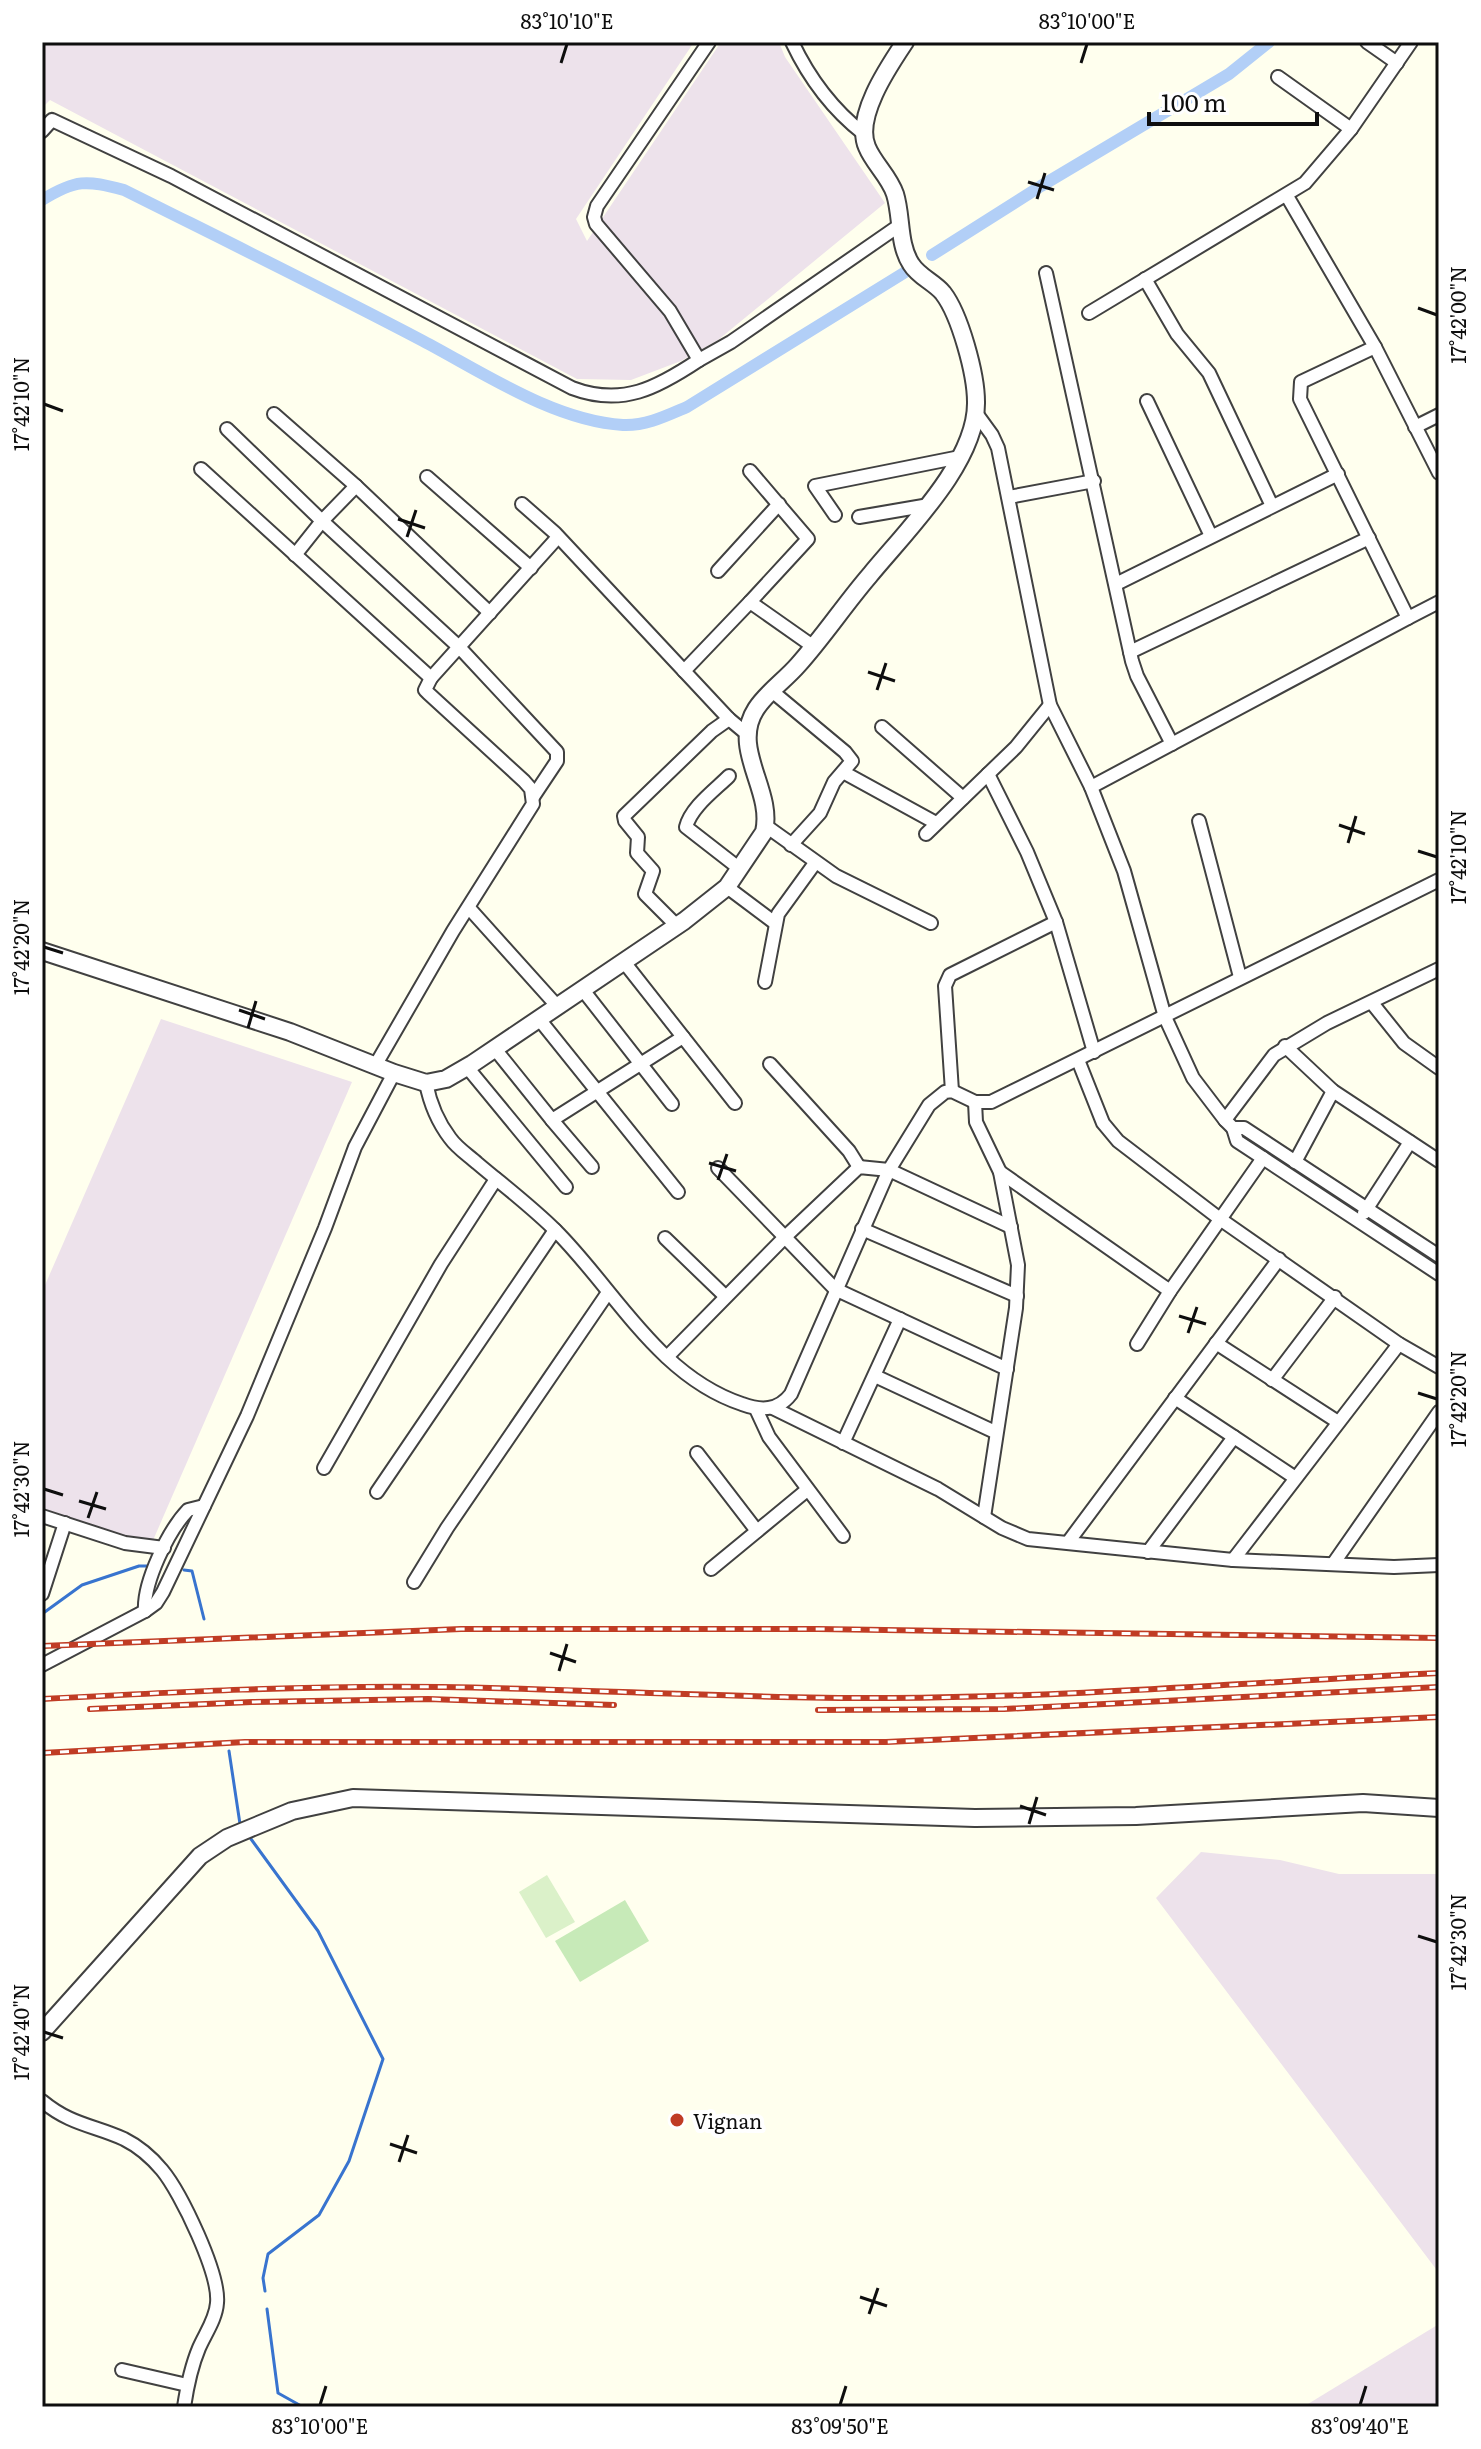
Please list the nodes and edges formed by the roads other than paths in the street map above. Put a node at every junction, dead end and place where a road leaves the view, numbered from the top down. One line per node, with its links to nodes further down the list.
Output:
1 (709, 42): 17 (street)
2 (792, 42): 10 (street)
3 (905, 42): 10 (street)
4 (1367, 42): 6 (street)
5 (1411, 42): 6 (street)
6 (1397, 63): 8 (street)
7 (1278, 77): 8 (street)
8 (1351, 129): 11 (street)
9 (42, 131): 17 (street)
10 (864, 134): 12 (street)
11 (1287, 196): 14 (street); 16 (street)
12 (900, 225): 17 (street); 19 (street)
13 (1046, 273): 30 (street)
14 (1145, 279): 15 (street); 36 (street)
15 (1089, 313)
16 (1375, 347): 22 (street); 28 (street)
17 (699, 360)
18 (1147, 401): 40 (street)
19 (976, 413): 24 (street); 32 (street)
20 (274, 414): 31 (street)
21 (1439, 415): 22 (street)
22 (1415, 427): 27 (street)
23 (227, 429): 39 (street)
24 (960, 457): 35 (street); 37 (street)
25 (201, 469): 43 (street)
26 (750, 471): 34 (street)
27 (1439, 473)
28 (1338, 474): 36 (street); 42 (street)
29 (427, 477): 44 (street)
30 (1094, 481): 32 (street); 46 (street)
31 (356, 486): 39 (street); 49 (street)
32 (1009, 497): 57 (street)
33 (522, 504): 41 (street)
34 (779, 504): 45 (street); 47 (street)
35 (929, 505): 38 (street); 52 (street)
36 (1272, 506): 40 (street)
37 (835, 515)
38 (859, 517)
39 (322, 521): 43 (street); 51 (street)
40 (1211, 536): 46 (street)
41 (558, 537): 44 (street); 54 (street)
42 (1369, 538): 50 (street); 53 (street)
43 (295, 555): 55 (street)
44 (531, 568): 49 (street)
45 (718, 571)
46 (1116, 584): 53 (street)
47 (750, 602): 52 (street); 54 (street)
48 (1439, 602): 50 (street)
49 (490, 613): 51 (street)
50 (1408, 618): 61 (street)
51 (459, 647): 55 (street); 66 (street)
52 (814, 647): 56 (street)
53 (1130, 652): 61 (street)
54 (684, 671): 58 (street)
55 (431, 678): 66 (street)
56 (773, 692): 60 (street); 62 (street)
57 (1050, 705): 63 (street); 65 (street)
58 (729, 719): 60 (street); 81 (street)
59 (882, 727): 67 (street)
60 (747, 734): 70 (street)
61 (1172, 744): 65 (street)
62 (843, 772): 69 (street); 72 (street)
63 (988, 774): 67 (street); 78 (street)
64 (729, 776): 74 (street)
65 (1091, 787): 90 (street)
66 (533, 797): 77 (street)
67 (963, 798): 69 (street)
68 (1199, 821): 85 (street)
69 (936, 823): 71 (street)
70 (766, 826): 72 (street); 74 (street)
71 (926, 834)
72 (791, 845): 73 (street)
73 (815, 863): 79 (street); 80 (street)
74 (740, 869): 76 (street)
75 (1439, 880): 85 (street)
76 (727, 887): 79 (street); 81 (street)
77 (469, 908): 89 (street); 99 (street)
78 (1056, 922): 95 (street); 104 (street)
79 (775, 923): 86 (street)
80 (931, 923)
81 (677, 926): 83 (street)
82 (42, 951): 99 (street)
83 (624, 962): 87 (street); 92 (street)
84 (1439, 969): 88 (street)
85 (1240, 977): 90 (street)
86 (765, 982)
87 (583, 990): 89 (street); 97 (street)
88 (1372, 1003): 93 (street); 101 (street)
89 (558, 1007): 91 (street)
90 (1165, 1017): 95 (street); 111 (street)
91 (539, 1019): 94 (street); 106 (street)
92 (683, 1037): 97 (street); 108 (street)
93 (1285, 1046): 105 (street); 111 (street)
94 (495, 1049): 100 (street); 110 (street)
95 (1094, 1052): 96 (street)
96 (1078, 1060): 107 (street); 125 (street)
97 (641, 1063): 106 (street); 109 (street)
98 (770, 1064): 117 (street)
99 (375, 1066): 102 (street)
100 (467, 1067): 103 (street); 122 (street)
101 (1439, 1068)
102 (394, 1073): 103 (street); 163 (street)
103 (426, 1083): 121 (street)
104 (952, 1091): 107 (street); 119 (street)
105 (1333, 1091): 112 (street); 115 (street)
106 (595, 1093): 110 (street); 123 (street)
107 (975, 1102): 120 (street)
108 (735, 1103)
109 (672, 1104)
110 (552, 1120): 116 (street)
111 (1229, 1124): 113 (street); 115 (street)
112 (1410, 1142): 114 (street); 124 (street)
113 (1263, 1158): 125 (street); 126 (street)
114 (1439, 1161)
115 (1295, 1162): 124 (street)
116 (592, 1167)
117 (859, 1167): 119 (street); 130 (street)
118 (718, 1168): 130 (street)
119 (889, 1170): 127 (street); 128 (street)
120 (1000, 1172): 127 (street); 136 (street)
121 (496, 1179): 129 (street); 159 (street)
122 (566, 1187)
123 (678, 1192)
124 (1368, 1208): 126 (street); 132 (street)
125 (1220, 1219): 133 (street); 136 (street)
126 (1359, 1221): 134 (street)
127 (1011, 1227): 139 (street)
128 (862, 1229): 135 (street); 139 (street)
129 (555, 1230): 137 (street); 162 (street)
130 (785, 1237): 135 (street); 138 (street)
131 (665, 1238): 138 (street)
132 (1439, 1256)
133 (1279, 1259): 140 (street); 142 (street)
134 (1439, 1274)
135 (835, 1289): 141 (street); 151 (street)
136 (1170, 1291): 143 (street)
137 (607, 1294): 145 (street); 177 (street)
138 (725, 1296): 145 (street)
139 (1017, 1296): 147 (street)
140 (1335, 1297): 144 (street); 149 (street)
141 (900, 1319): 147 (street); 148 (street)
142 (1216, 1343): 149 (street); 150 (street)
143 (1137, 1344)
144 (1399, 1344): 146 (street); 154 (street)
145 (667, 1357): 152 (street)
146 (1439, 1367)
147 (1007, 1369): 155 (street)
148 (875, 1376): 155 (street); 157 (street)
149 (1272, 1380): 154 (street)
150 (1175, 1398): 156 (street); 169 (street)
151 (773, 1408): 152 (street); 157 (street)
152 (756, 1409): 161 (street)
153 (1439, 1412): 174 (street)
154 (1338, 1422): 160 (street)
155 (995, 1432): 165 (street)
156 (1234, 1437): 160 (street); 171 (street)
157 (843, 1443): 165 (street)
158 (697, 1453): 167 (street)
159 (324, 1468)
160 (1294, 1477): 173 (street)
161 (807, 1490): 167 (street); 168 (street)
162 (377, 1492)
163 (204, 1506): 170 (street); 179 (street)
164 (42, 1516): 166 (street)
165 (984, 1517): 169 (street)
166 (65, 1523): 170 (street); 172 (street)
167 (757, 1531): 176 (street)
168 (843, 1536)
169 (1069, 1541): 171 (street)
170 (164, 1548): 179 (street)
171 (1148, 1552): 173 (street)
172 (48, 1555): 178 (street)
173 (1233, 1560): 174 (street)
174 (1333, 1564): 175 (street)
175 (1439, 1565)
176 (711, 1569)
177 (414, 1582)
178 (42, 1594)
179 (145, 1611): 180 (street)
180 (42, 1665)
181 (1439, 1808): 182 (street)
182 (42, 2032)
183 (42, 2101): 185 (street)
184 (122, 2370): 185 (street)
185 (187, 2385): 186 (street)
186 (184, 2407)

